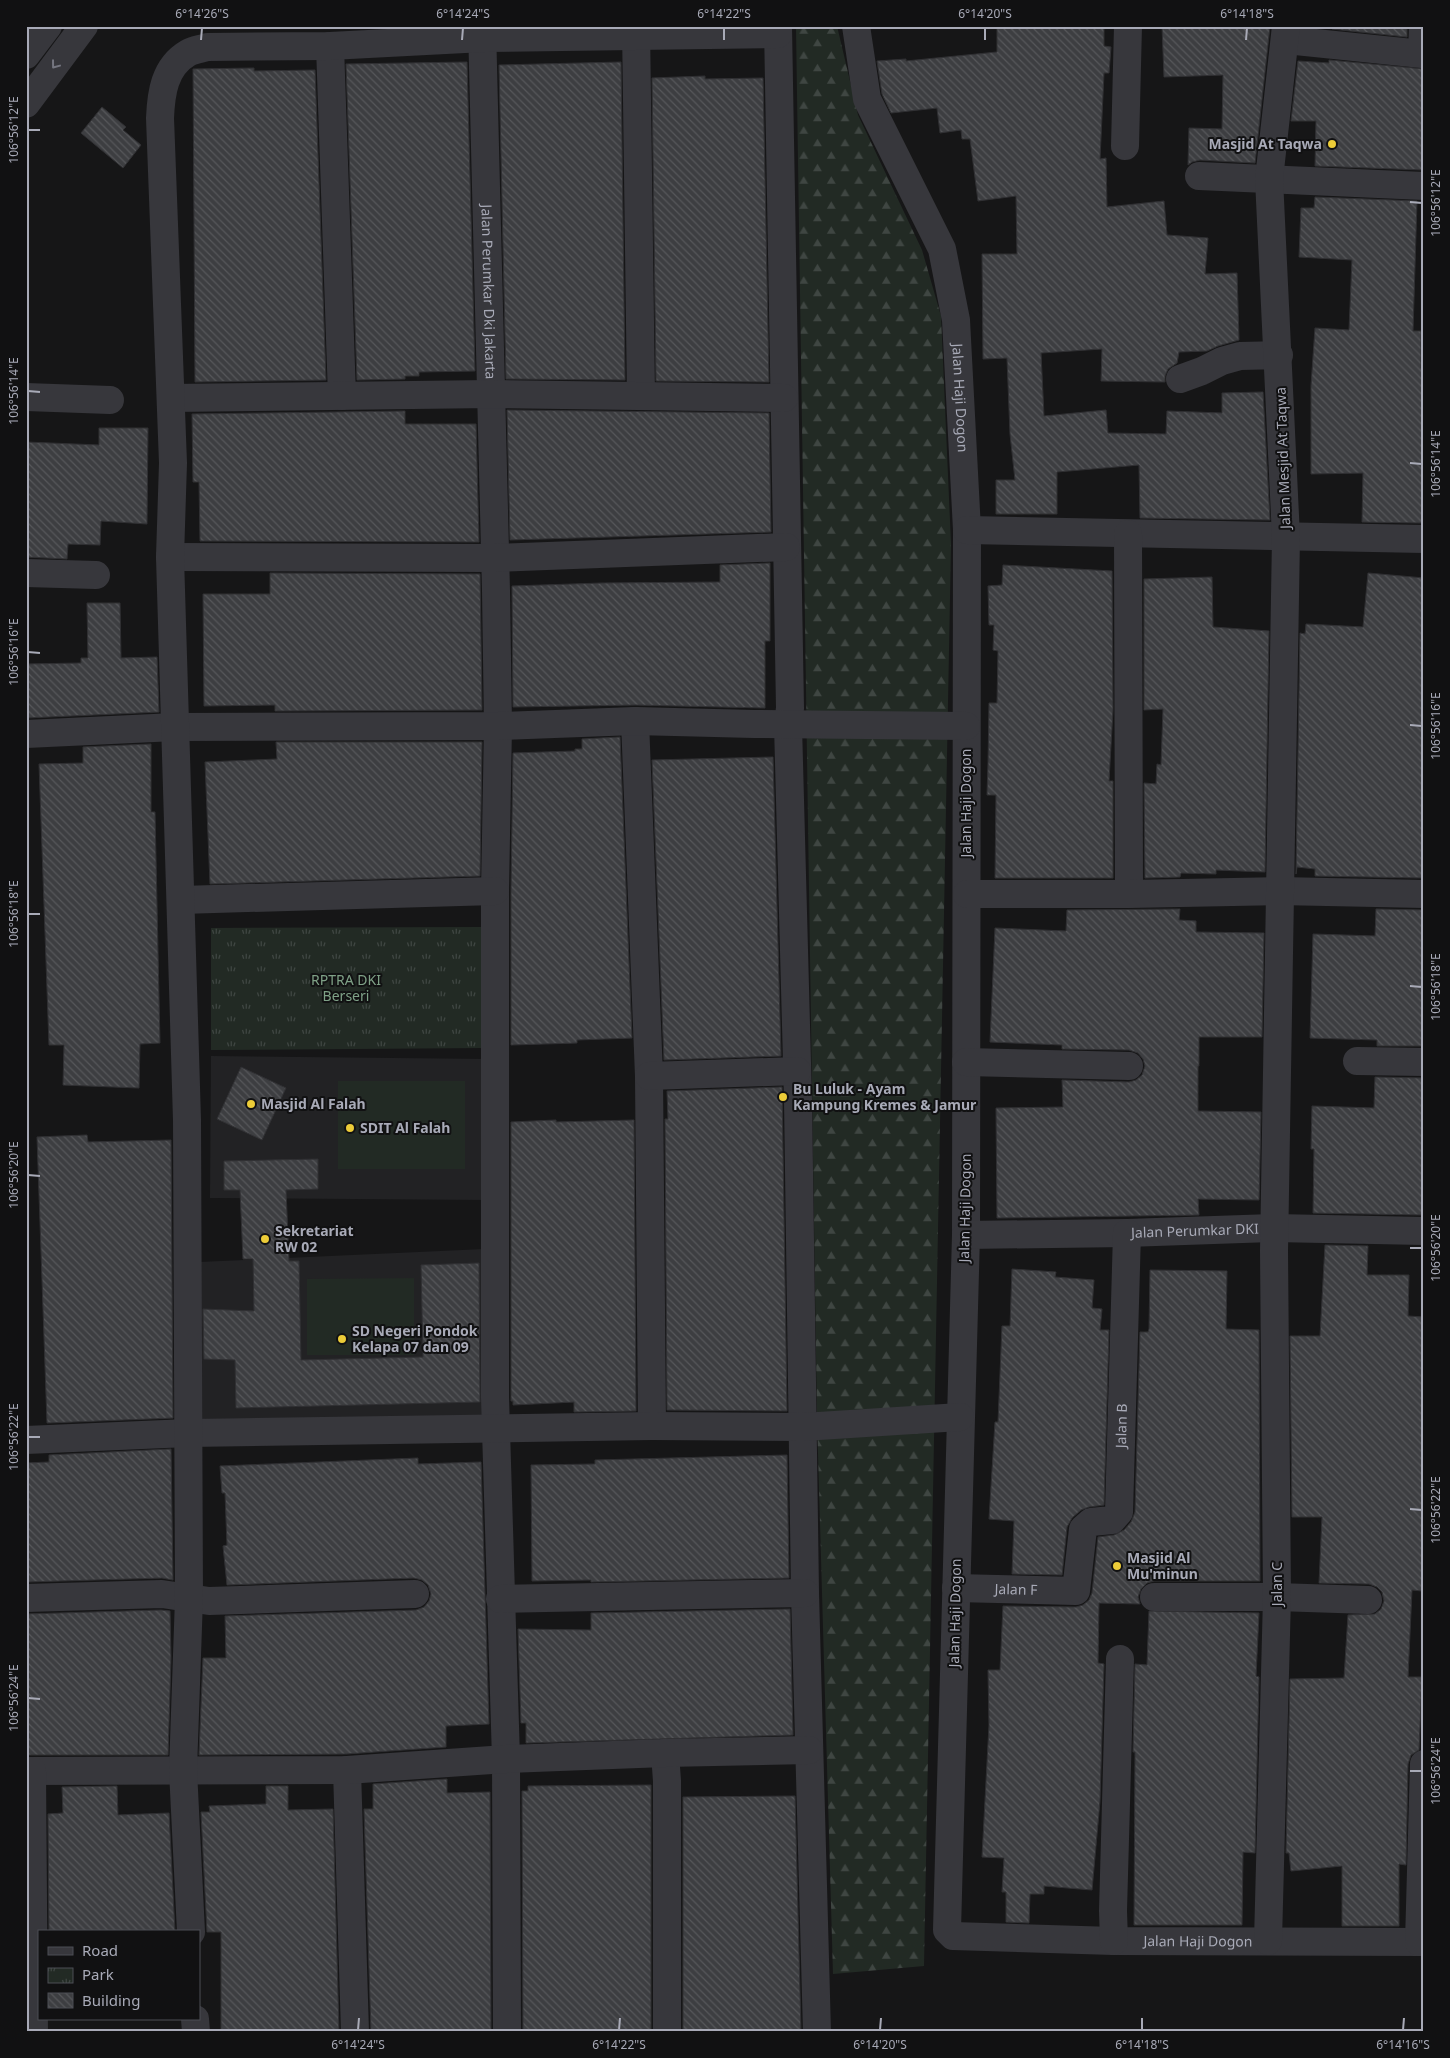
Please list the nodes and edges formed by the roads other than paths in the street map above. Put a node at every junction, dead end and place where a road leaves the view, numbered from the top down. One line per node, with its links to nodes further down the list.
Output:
1 (48, 26): 12 (street)
2 (84, 26): 13 (street, one-way to 13)
3 (856, 26): 27 (street, Jalan Haji Dogon)
4 (1128, 26): 14 (street)
5 (1423, 26): 11 (street)
6 (636, 30): 7 (street); 8 (street); 22 (street)
7 (778, 30): 25 (street)
8 (483, 32): 10 (street); 20 (street, Jalan Perumkar Dki Jakarta)
9 (1286, 33): 11 (street); 16 (street, Jalan Mesjid At Taqwa)
10 (330, 46): 21 (street); 24 (street)
11 (1423, 54)
12 (26, 56)
13 (26, 104)
14 (1125, 146)
15 (1199, 176): 16 (street)
16 (1270, 179): 17 (street); 18 (street, Jalan Mesjid At Taqwa)
17 (1424, 186)
18 (1279, 355): 19 (street); 29 (street, Jalan Mesjid At Taqwa)
19 (1180, 379)
20 (491, 394): 21 (street); 22 (street); 33 (street, Jalan Perumkar Dki Jakarta)
21 (342, 396): 24 (street)
22 (641, 396): 25 (street)
23 (26, 397): 26 (street)
24 (171, 398): 32 (street)
25 (784, 398): 31 (street)
26 (110, 400)
27 (966, 530): 28 (street); 39 (street, Jalan Haji Dogon)
28 (1128, 534): 29 (street); 45 (street)
29 (1286, 537): 30 (street); 43 (street, Jalan Mesjid At Taqwa)
30 (1424, 539)
31 (786, 547): 33 (street); 37 (street)
32 (170, 557): 33 (street); 40 (street)
33 (494, 558): 38 (street, Jalan Perumkar Dki Jakarta)
34 (26, 573): 35 (street)
35 (96, 575)
36 (635, 721): 37 (street); 38 (street); 53 (street)
37 (788, 725): 39 (street); 52 (street)
38 (498, 726): 40 (street); 42 (street, Jalan Perumkar Dki Jakarta)
39 (966, 726): 44 (street, Jalan Haji Dogon)
40 (175, 727): 41 (street); 47 (street)
41 (26, 734)
42 (495, 891): 47 (street); 61 (street, Jalan Perumkar Dki Jakarta)
43 (1279, 891): 45 (street); 46 (street); 54 (street, Jalan Mesjid At Taqwa)
44 (967, 894): 45 (street); 48 (street, Jalan Haji Dogon)
45 (1129, 894)
46 (1424, 894)
47 (181, 900): 62 (street)
48 (966, 1062): 51 (street); 57 (street, Jalan Haji Dogon)
49 (1357, 1062): 50 (street)
50 (1424, 1062)
51 (1129, 1066)
52 (797, 1071): 53 (street); 60 (street)
53 (649, 1076): 59 (street)
54 (1274, 1228): 55 (street, Jalan Perumkar DKI); 56 (street, Jalan Perumkar DKI); 69 (street, Jalan C)
55 (1424, 1231)
56 (1127, 1233): 57 (street, Jalan Perumkar DKI); 65 (street, Jalan B)
57 (966, 1235): 58 (street, Jalan Haji Dogon)
58 (960, 1417): 60 (street); 64 (street, Jalan Haji Dogon)
59 (652, 1426): 60 (street); 61 (street)
60 (803, 1427): 66 (street)
61 (496, 1428): 62 (street); 72 (street, Jalan Perumkar Dki Jakarta)
62 (188, 1433): 63 (street); 71 (street)
63 (26, 1440)
64 (956, 1588): 65 (street, Jalan F); 84 (street, Jalan Haji Dogon)
65 (1076, 1591)
66 (805, 1593): 72 (street); 75 (street)
67 (415, 1594): 71 (street)
68 (1154, 1597): 69 (street)
69 (1277, 1597): 73 (street); 83 (street, Jalan C)
70 (26, 1598): 71 (street)
71 (189, 1598): 79 (street)
72 (500, 1599): 77 (street, Jalan Perumkar Dki Jakarta)
73 (1368, 1600)
74 (1120, 1659): 84 (street)
75 (808, 1750): 76 (street); 90 (street)
76 (666, 1753): 77 (street); 89 (street)
77 (506, 1760): 80 (street); 88 (street, Jalan Perumkar Dki Jakarta)
78 (1424, 1764): 85 (street)
79 (183, 1770): 80 (street); 81 (street); 82 (street)
80 (347, 1770): 87 (street)
81 (29, 1771): 86 (street)
82 (191, 1930)
83 (1268, 1940): 84 (street, Jalan Haji Dogon); 85 (street, Jalan Haji Dogon)
84 (1114, 1941)
85 (1421, 1942)
86 (34, 2032)
87 (355, 2032)
88 (507, 2032)
89 (667, 2032)
90 (816, 2032)

